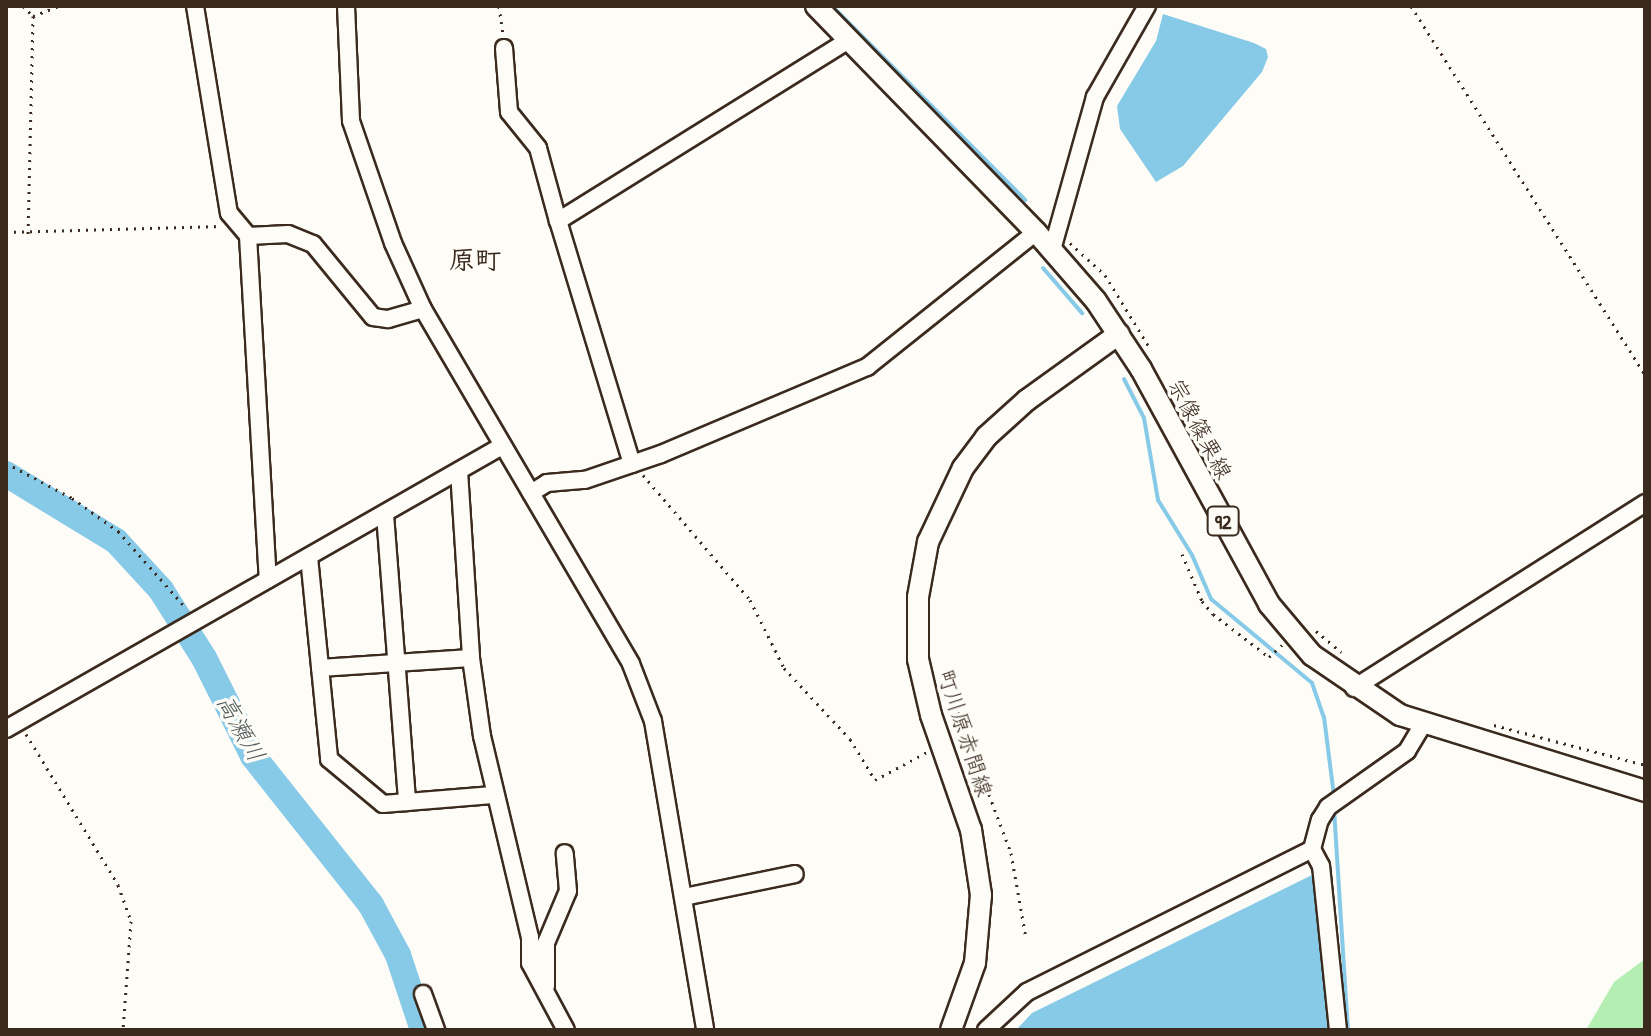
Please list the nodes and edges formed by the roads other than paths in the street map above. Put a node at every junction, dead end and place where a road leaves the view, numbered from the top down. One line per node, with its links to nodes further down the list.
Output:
1 (195, 6): 8 (street)
2 (346, 6): 10 (street)
3 (816, 6): 5 (main road, 宗像篠栗線 / 92)
4 (1147, 6): 9 (street)
5 (849, 40): 7 (street); 9 (main road, 宗像篠栗線 / 92)
6 (504, 48): 7 (street)
7 (558, 221): 13 (street)
8 (243, 230): 10 (street); 19 (street)
9 (1048, 238): 11 (main road, 宗像篠栗線 / 92); 13 (street)
10 (423, 309): 12 (street)
11 (1119, 334): 23 (main road, 宗像篠栗線 / 92); 38 (main road, 町川原赤間線)
12 (502, 446): 14 (street); 15 (street)
13 (632, 464): 15 (street)
14 (459, 471): 17 (street); 20 (street)
15 (531, 493): 32 (street)
16 (1645, 503): 23 (street)
17 (385, 514): 18 (street); 21 (street)
18 (309, 557): 19 (street); 22 (street)
19 (268, 579): 25 (street)
20 (471, 658): 21 (street); 27 (street)
21 (396, 663): 22 (street); 28 (street)
22 (320, 668): 28 (street)
23 (1354, 688): 24 (main road, 宗像篠栗線 / 92)
24 (1423, 724): 26 (main road, 宗像篠栗線 / 92); 29 (street)
25 (12, 725)
26 (1645, 791)
27 (493, 795): 28 (street); 33 (street)
28 (407, 802)
29 (1312, 849): 39 (street); 40 (street)
30 (565, 853): 33 (street)
31 (795, 874): 32 (street)
32 (684, 897): 37 (street)
33 (546, 988): 36 (street)
34 (423, 994): 35 (street)
35 (436, 1030)
36 (566, 1030)
37 (705, 1030)
38 (951, 1030)
39 (986, 1030)
40 (1338, 1030)

